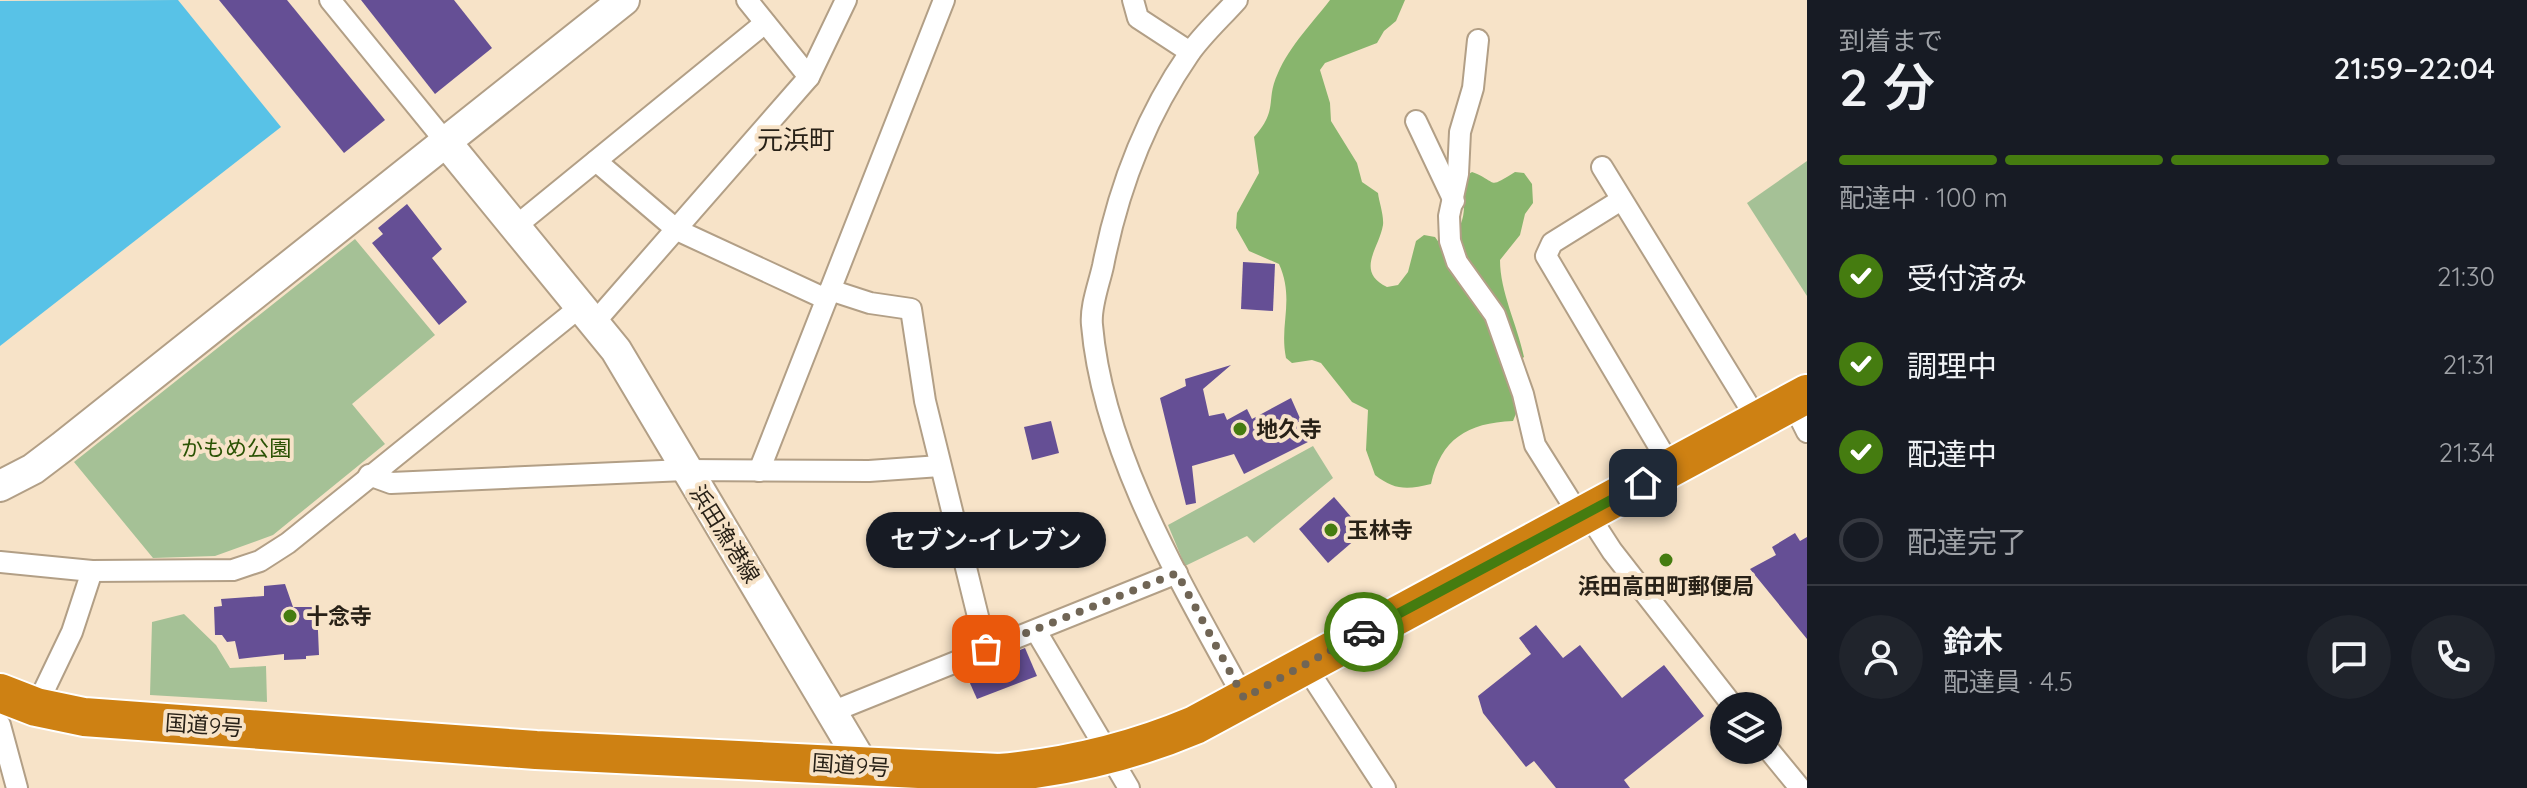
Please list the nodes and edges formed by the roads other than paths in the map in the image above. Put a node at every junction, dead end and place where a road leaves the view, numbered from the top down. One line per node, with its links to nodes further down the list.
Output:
1 (330, 0): 13 (street)
2 (624, 0): 13 (street)
3 (747, 0): 8 (street)
4 (846, 0): 11 (street)
5 (944, 0): 20 (street)
6 (1133, 0): 10 (street)
7 (1237, 0): 10 (street)
8 (765, 23): 11 (street); 14 (street)
9 (1478, 40): 17 (street)
10 (1190, 52): 33 (street)
11 (809, 77): 19 (street)
12 (1416, 121): 17 (street)
13 (445, 141): 18 (street, 浜田漁港線); 29 (street)
14 (596, 161): 18 (street); 19 (street)
15 (1602, 167): 16 (street)
16 (1621, 200): 23 (street); 25 (street)
17 (1454, 202): 30 (street)
18 (516, 226): 21 (street, 浜田漁港線)
19 (677, 230): 20 (street); 21 (street)
20 (828, 294): 24 (street); 27 (street)
21 (587, 315): 26 (street, 浜田漁港線); 28 (street)
22 (1802, 410): 23 (highway, 国道9号)
23 (1758, 421): 25 (highway, 国道9号)
24 (940, 466): 27 (street); 35 (street)
25 (1671, 467): 30 (highway, 国道9号)
26 (685, 470): 27 (street); 28 (street); 40 (street, 浜田漁港線)
27 (759, 471)
28 (369, 475): 32 (street)
29 (0, 486)
30 (1585, 516): 36 (highway, 国道9号); 37 (street)
31 (0, 562): 32 (street)
32 (92, 571): 39 (street)
33 (1177, 573): 34 (street); 38 (street)
34 (1036, 631): 35 (street); 41 (street)
35 (986, 649): 40 (street)
36 (1304, 664): 38 (highway, 国道9号); 47 (street)
37 (1722, 692)
38 (1244, 698): 41 (highway, 国道9号)
39 (9, 708): 43 (highway, 国道9号); 45 (street)
40 (834, 711): 43 (street, 浜田漁港線)
41 (1107, 757): 44 (highway, 国道9号); 46 (street)
42 (1780, 764): 48 (street)
43 (863, 765): 44 (highway, 国道9号)
44 (903, 778)
45 (17, 788)
46 (1129, 788)
47 (1385, 788)
48 (1800, 788)

